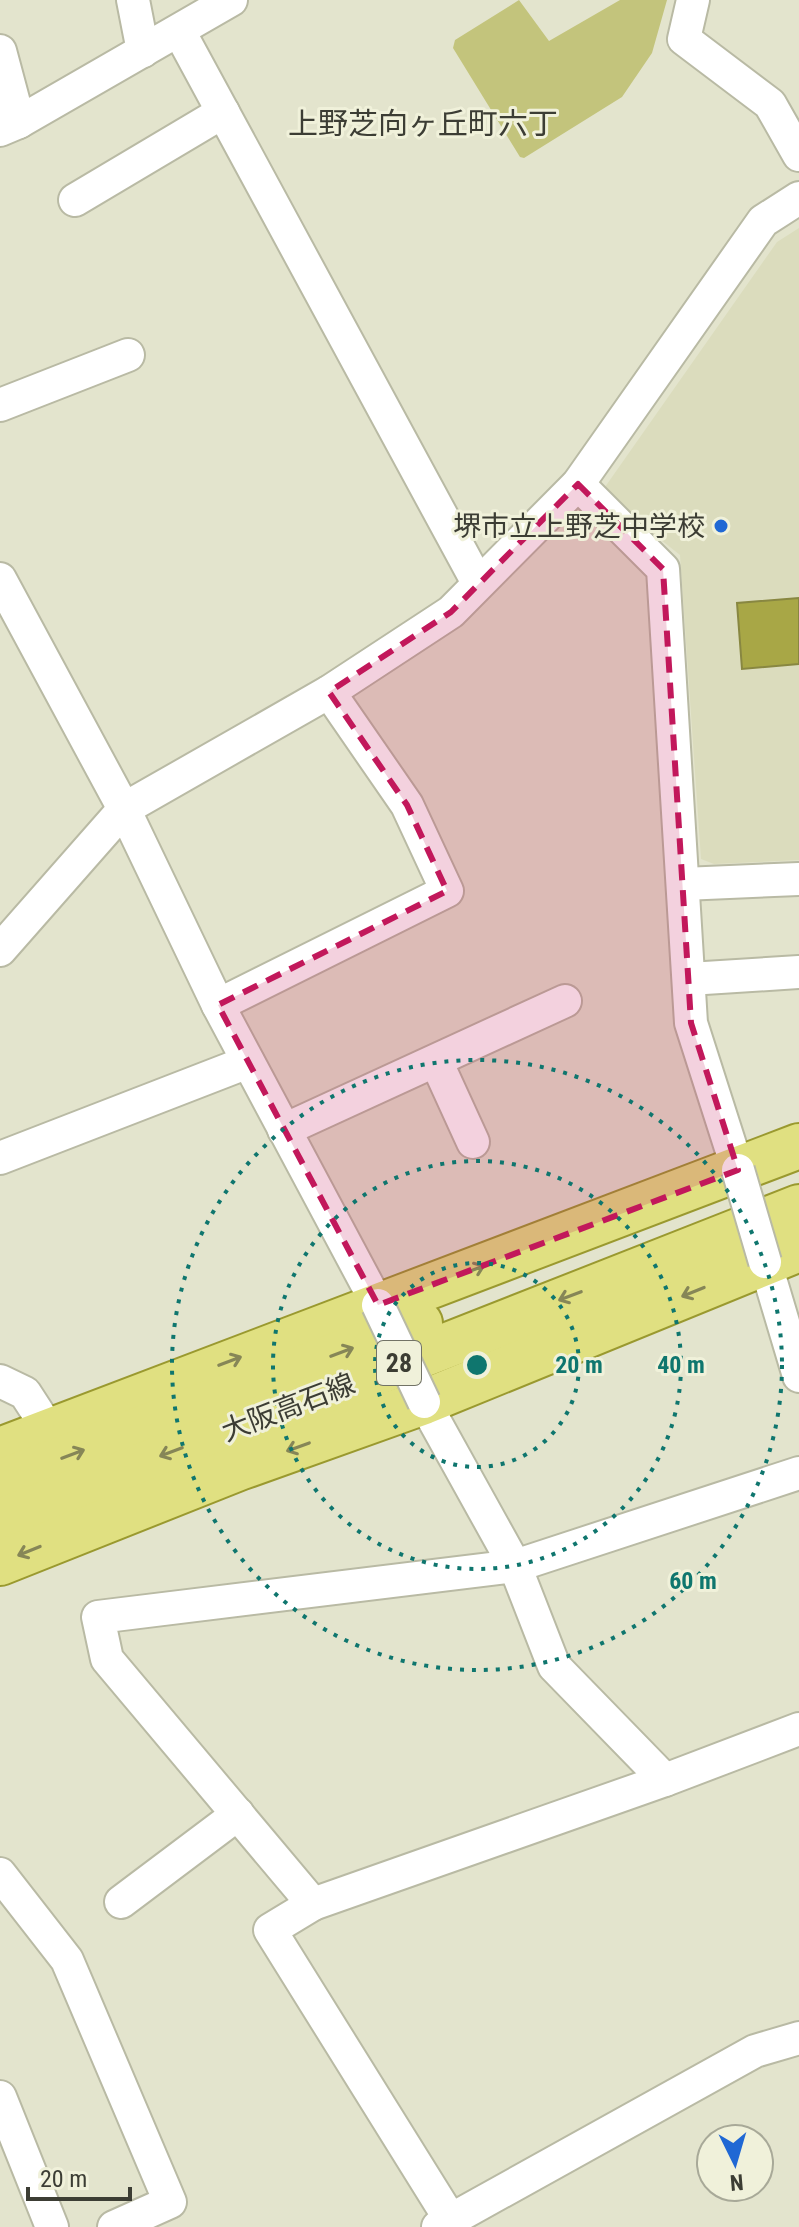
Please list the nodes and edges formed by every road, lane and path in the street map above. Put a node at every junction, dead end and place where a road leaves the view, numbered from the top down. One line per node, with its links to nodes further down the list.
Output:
1 (133, 0): 6 (street)
2 (231, 0): 4 (street)
3 (693, 0): 9 (street)
4 (179, 31): 6 (street); 7 (street)
5 (0, 51): 8 (street)
6 (143, 51): 8 (street)
7 (223, 112): 11 (street); 16 (street)
8 (10, 126)
9 (799, 155)
10 (799, 198): 14 (street)
11 (75, 200)
12 (128, 355): 13 (street)
13 (0, 405)
14 (578, 484): 16 (street); 20 (street)
15 (0, 579): 18 (street)
16 (478, 583): 17 (street)
17 (329, 692): 18 (street); 25 (street)
18 (124, 809): 21 (street); 25 (street)
19 (799, 879): 20 (street)
20 (683, 884): 23 (street)
21 (0, 950)
22 (799, 972): 23 (street)
23 (689, 979): 32 (street)
24 (565, 1001): 26 (street)
25 (218, 1005): 27 (street)
26 (436, 1061): 28 (street); 29 (street)
27 (248, 1062): 28 (street); 31 (street)
28 (284, 1130): 36 (street)
29 (473, 1142)
30 (799, 1146): 32 (main road)
31 (0, 1158)
32 (738, 1170): 35 (street, bridge); 36 (main road, one-way to 32)
33 (799, 1179): 43 (main road, 大阪高石線 / 28, one-way to 33)
34 (799, 1207): 44 (main road, 大阪高石線 / 28, one-way to 44)
35 (782, 1256): 37 (street); 39 (main road, one-way to 39)
36 (378, 1305): 39 (street, bridge); 40 (main road, one-way to 36)
37 (799, 1376)
38 (0, 1381): 40 (street)
39 (424, 1402): 45 (main road, one-way to 45); 46 (street)
40 (49, 1430): 41 (main road)
41 (0, 1450)
42 (799, 1473): 46 (street)
43 (0, 1482)
44 (0, 1521)
45 (0, 1563)
46 (515, 1566): 48 (street); 49 (street)
47 (799, 1729): 48 (street)
48 (665, 1780): 52 (street)
49 (238, 1814): 51 (street); 52 (street)
50 (0, 1874): 57 (street)
51 (121, 1902)
52 (313, 1904): 55 (street)
53 (799, 2038): 55 (street)
54 (0, 2097): 56 (street)
55 (448, 2225)
56 (52, 2227)
57 (114, 2227)

